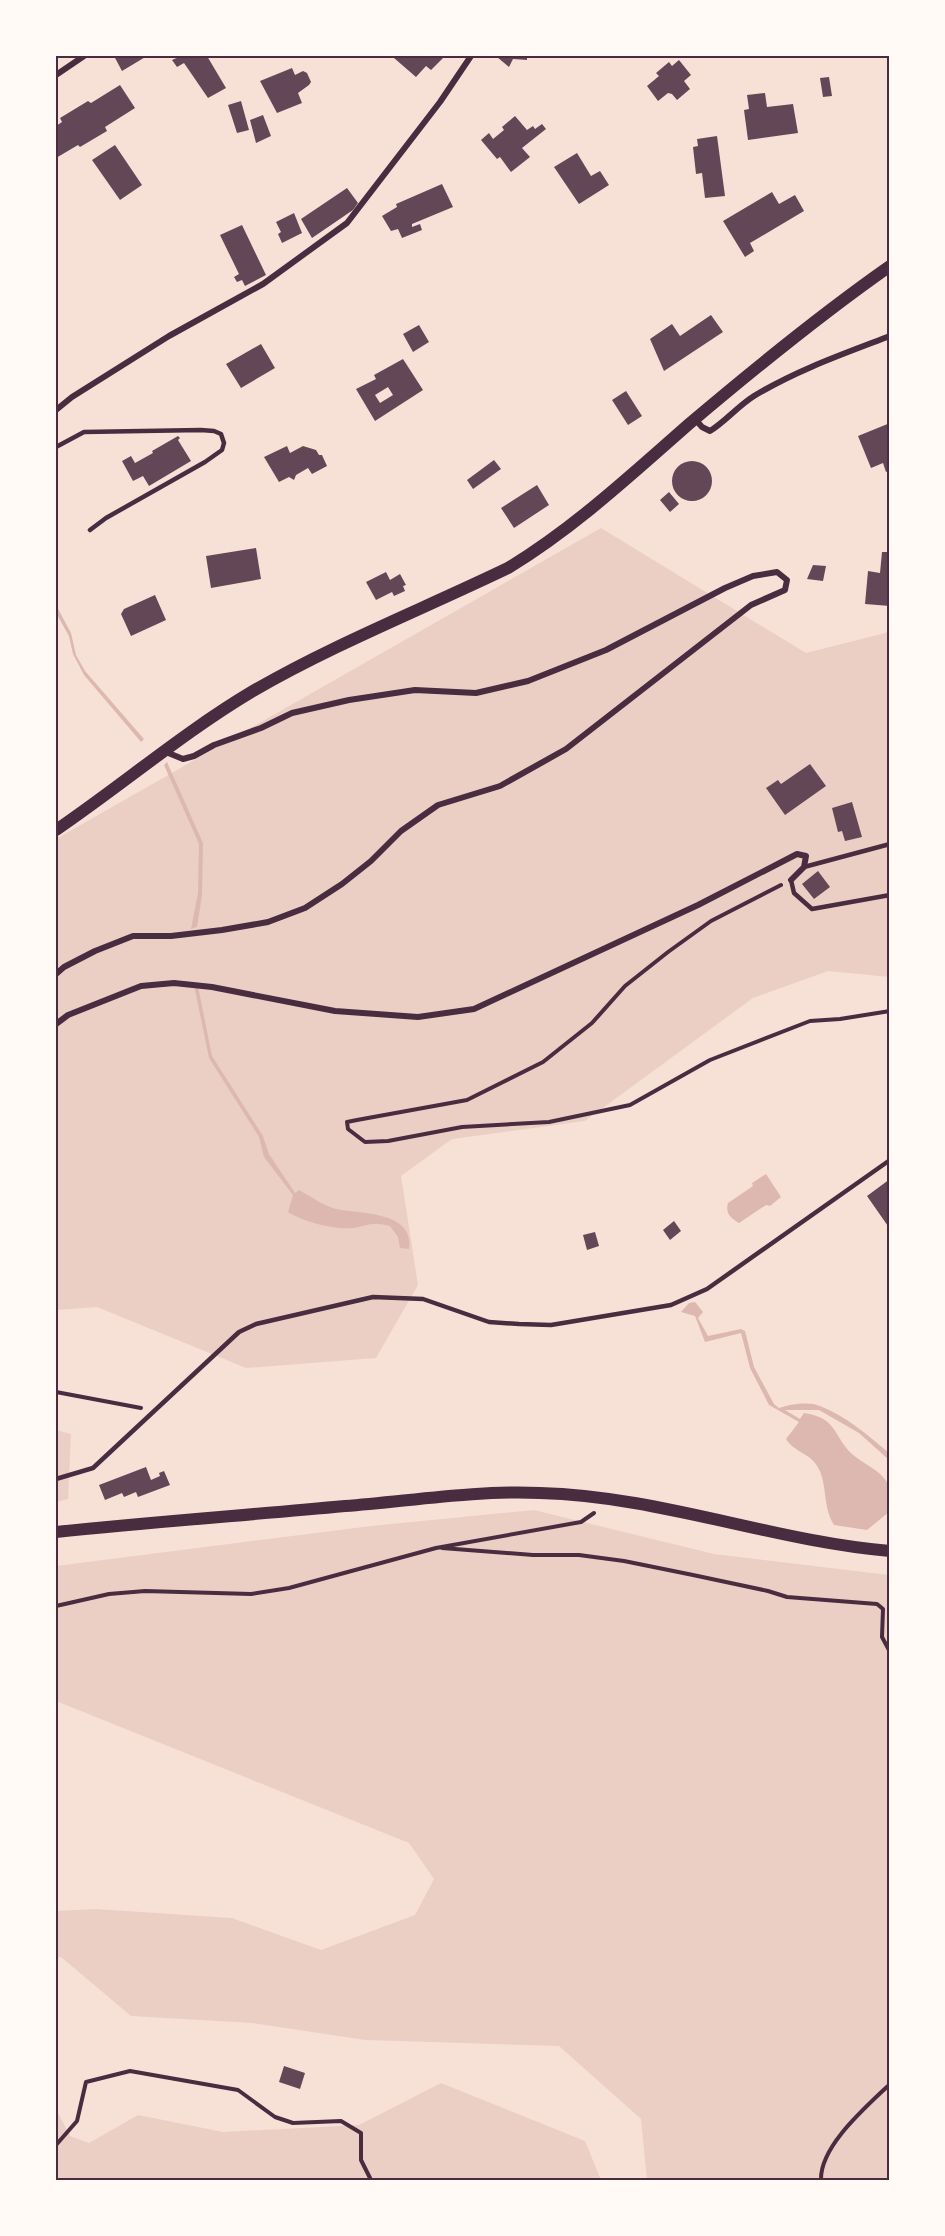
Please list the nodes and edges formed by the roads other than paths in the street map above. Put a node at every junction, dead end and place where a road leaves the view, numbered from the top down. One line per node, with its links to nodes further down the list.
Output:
1 (84, 56): 3 (street)
2 (471, 56): 6 (street)
3 (56, 75)
4 (890, 267): 7 (main road)
5 (890, 336): 7 (street)
6 (56, 410)
7 (695, 419): 10 (main road)
8 (56, 447): 9 (lane)
9 (90, 530)
10 (166, 752): 11 (main road); 16 (street)
11 (56, 830)
12 (890, 844): 13 (lane)
13 (804, 867): 14 (street); 17 (street)
14 (791, 880): 15 (lane)
15 (890, 895)
16 (56, 974)
17 (56, 1024)
18 (890, 1160): 19 (lane)
19 (56, 1479)
20 (56, 1532): 21 (main road)
21 (890, 1551)

